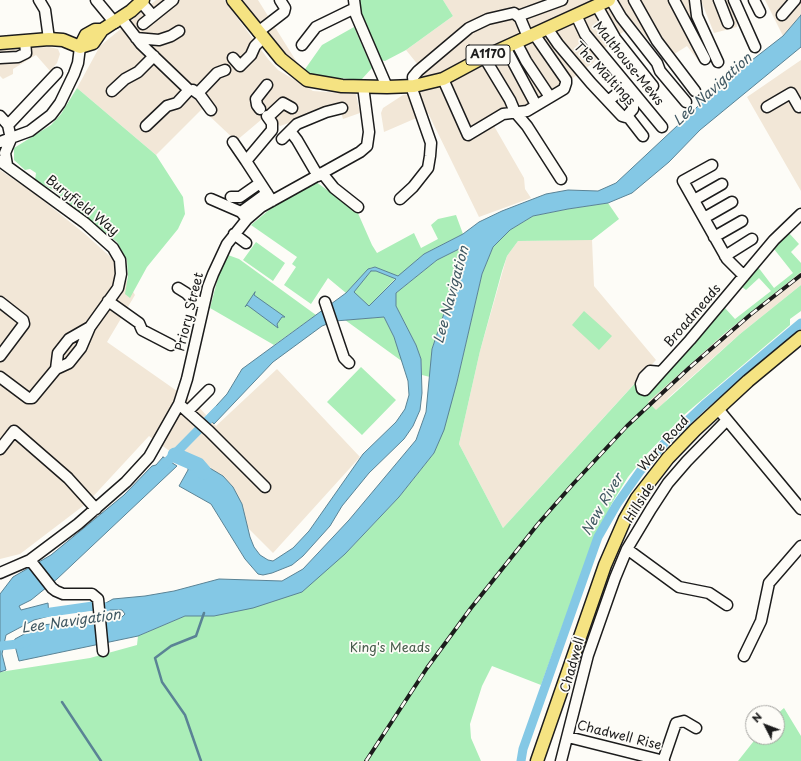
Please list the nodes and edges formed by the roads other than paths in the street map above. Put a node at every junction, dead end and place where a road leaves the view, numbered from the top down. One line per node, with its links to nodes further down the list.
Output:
1 (39, 0): 31 (street)
2 (96, 0): 23 (street)
3 (173, 0): 21 (street)
4 (233, 0): 28 (main road, A1170)
5 (280, 0): 28 (street)
6 (562, 0): 22 (street)
7 (610, 0): 17 (main road, A1170); 57 (street)
8 (634, 0): 54 (street)
9 (674, 0): 42 (street)
10 (695, 0): 43 (street)
11 (719, 0): 24 (street)
12 (734, 0): 37 (street)
13 (754, 0): 18 (street)
14 (795, 0): 20 (street)
15 (142, 1): 21 (street); 23 (main road)
16 (354, 4): 35 (street); 51 (street)
17 (597, 6): 19 (main road, A1170); 50 (street)
18 (760, 12)
19 (576, 15): 26 (main road, A1170); 70 (street, Malthouse Mews)
20 (782, 15)
21 (153, 16): 25 (street)
22 (518, 16): 29 (street); 49 (street)
23 (118, 20): 30 (street); 36 (main road)
24 (728, 23)
25 (143, 24)
26 (547, 28): 29 (main road, A1170); 56 (street, The Maltings)
27 (179, 30): 30 (street)
28 (260, 35): 41 (street); 48 (main road, A1170)
29 (531, 35): 34 (main road, A1170); 55 (street)
30 (136, 38): 38 (street)
31 (49, 39): 32 (main road); 36 (main road)
32 (25, 41): 33 (main road); 40 (street)
33 (0, 43)
34 (511, 44): 39 (main road, A1170); 55 (street); 58 (street)
35 (302, 45)
36 (80, 47): 73 (street)
37 (755, 47)
38 (154, 56): 52 (street); 53 (street)
39 (484, 57): 46 (main road, A1170); 64 (street)
40 (0, 58)
41 (233, 58)
42 (705, 59)
43 (718, 62)
44 (225, 70): 53 (street)
45 (57, 73): 68 (street)
46 (443, 80): 49 (main road, A1170); 64 (street)
47 (267, 85): 65 (street)
48 (363, 86): 51 (main road, A1170); 80 (street, Priory Street)
49 (412, 86): 51 (main road, A1170); 87 (street)
50 (653, 86)
51 (387, 87)
52 (112, 91)
53 (194, 91): 63 (street); 69 (street)
54 (695, 91)
55 (550, 97): 58 (street)
56 (608, 101): 67 (street, The Maltings); 67 (street)
57 (686, 102)
58 (536, 105): 64 (street)
59 (767, 106): 60 (street)
60 (798, 107)
61 (292, 108): 65 (street)
62 (342, 108): 71 (street)
63 (211, 110)
64 (515, 112): 81 (street)
65 (265, 114): 77 (street)
66 (0, 116): 68 (street)
67 (626, 116): 72 (street, The Maltings)
68 (8, 125): 73 (street)
69 (146, 126)
70 (662, 128)
71 (290, 131): 74 (street); 80 (street)
72 (643, 136)
73 (11, 139): 75 (street); 78 (street)
74 (282, 139)
75 (0, 142)
76 (233, 142): 77 (street)
77 (246, 161): 82 (street)
78 (4, 163): 102 (street, Buryfield Way)
79 (712, 165): 88 (street)
80 (320, 174): 85 (street, Priory Street); 90 (street)
81 (561, 179)
82 (260, 183): 84 (street); 85 (street)
83 (722, 184): 88 (street)
84 (231, 197)
85 (269, 197): 92 (street, Priory Street)
86 (211, 199): 92 (street)
87 (400, 199)
88 (694, 200): 93 (street)
89 (732, 202): 93 (street)
90 (358, 207)
91 (801, 214): 100 (street, Broadmeads)
92 (244, 215): 95 (street, Priory Street)
93 (704, 218): 96 (street)
94 (742, 221): 96 (street)
95 (234, 234): 98 (street); 104 (street, Priory Street)
96 (714, 237): 99 (street)
97 (752, 239): 99 (street)
98 (246, 243)
99 (725, 256): 100 (street)
100 (744, 276): 112 (street, Broadmeads)
101 (178, 288): 104 (street)
102 (108, 301): 106 (street, Buryfield Way); 108 (street)
103 (0, 302): 109 (street)
104 (204, 304): 115 (street, Priory Street)
105 (326, 305): 110 (street)
106 (90, 327): 111 (street); 111 (street)
107 (801, 337): 116 (main road, Ware Road)
108 (171, 345)
109 (0, 356)
110 (350, 363)
111 (56, 370): 113 (street)
112 (661, 372)
113 (0, 377)
114 (209, 390): 117 (street)
115 (179, 404): 117 (street); 121 (street, Priory Street)
116 (718, 409): 118 (street); 133 (main road, Ware Road)
117 (191, 414): 120 (street)
118 (727, 420): 122 (street); 124 (street, Hillside)
119 (0, 448): 121 (street)
120 (265, 487)
121 (96, 509): 125 (street, Priory Street)
122 (801, 509)
123 (801, 546): 130 (street)
124 (627, 549): 127 (street, Hillside); 128 (street)
125 (30, 560): 126 (street, Priory Street); 129 (street)
126 (0, 573)
127 (615, 578): 132 (street, Chadwell)
128 (727, 605)
129 (103, 652)
130 (744, 656)
131 (696, 728): 135 (street)
132 (568, 736): 134 (street, Chadwell); 135 (street, Chadwell Rise)
133 (537, 761)
134 (561, 761)
135 (664, 761)

